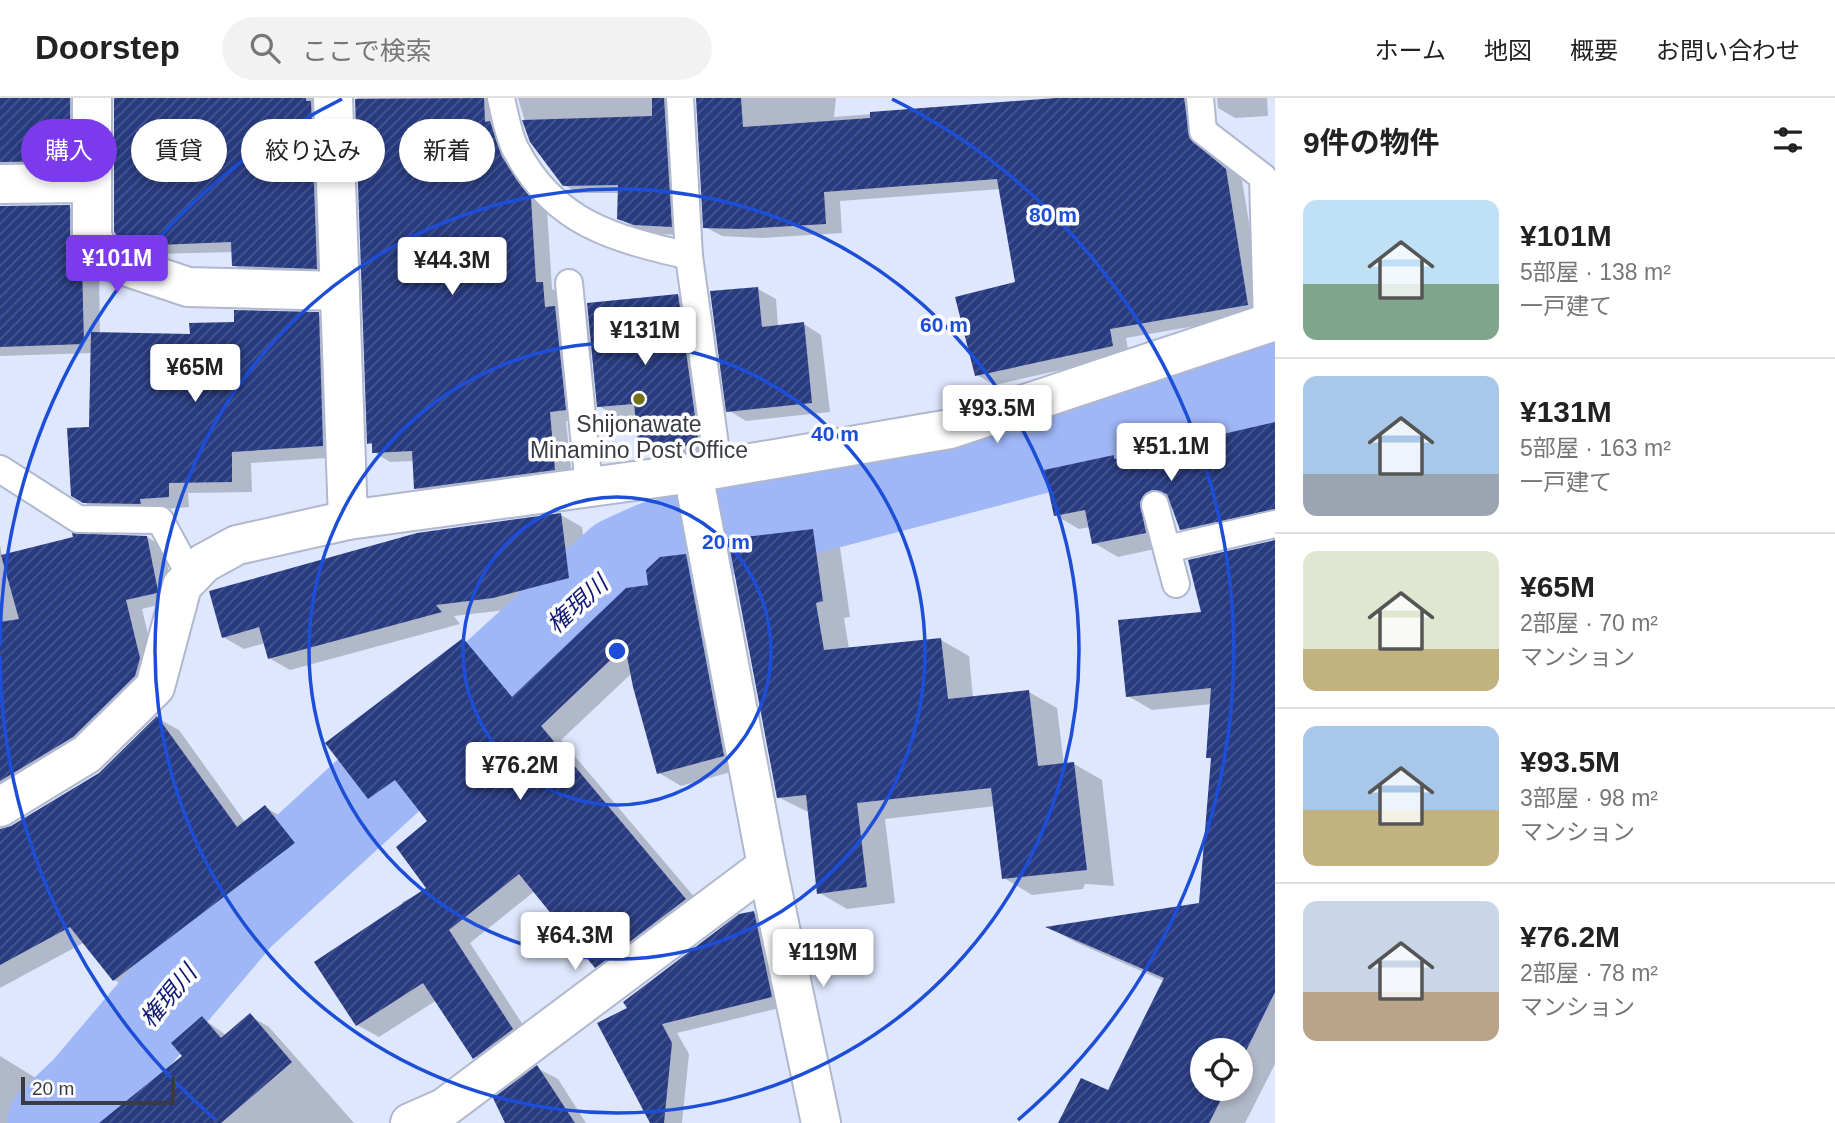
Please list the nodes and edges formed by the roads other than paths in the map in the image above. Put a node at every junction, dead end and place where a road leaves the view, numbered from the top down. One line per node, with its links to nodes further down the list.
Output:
1 (92, 98): 6 (street)
2 (334, 98): 10 (street)
3 (501, 98): 8 (lane)
4 (681, 98): 8 (lane)
5 (1200, 98): 11 (lane)
6 (91, 183): 7 (street); 10 (street)
7 (0, 184)
8 (689, 256): 13 (lane)
9 (569, 283): 14 (lane)
10 (340, 291): 16 (street)
11 (1271, 323): 13 (street)
12 (0, 470): 19 (lane)
13 (705, 470): 14 (street); 22 (street)
14 (589, 487): 16 (street)
15 (1155, 505): 18 (lane)
16 (348, 520): 19 (street)
17 (1275, 524): 18 (lane)
18 (1167, 549): 20 (lane)
19 (191, 577): 21 (street)
20 (1176, 584)
21 (0, 807)
22 (767, 866): 23 (street); 24 (street)
23 (410, 1123)
24 (821, 1123)

